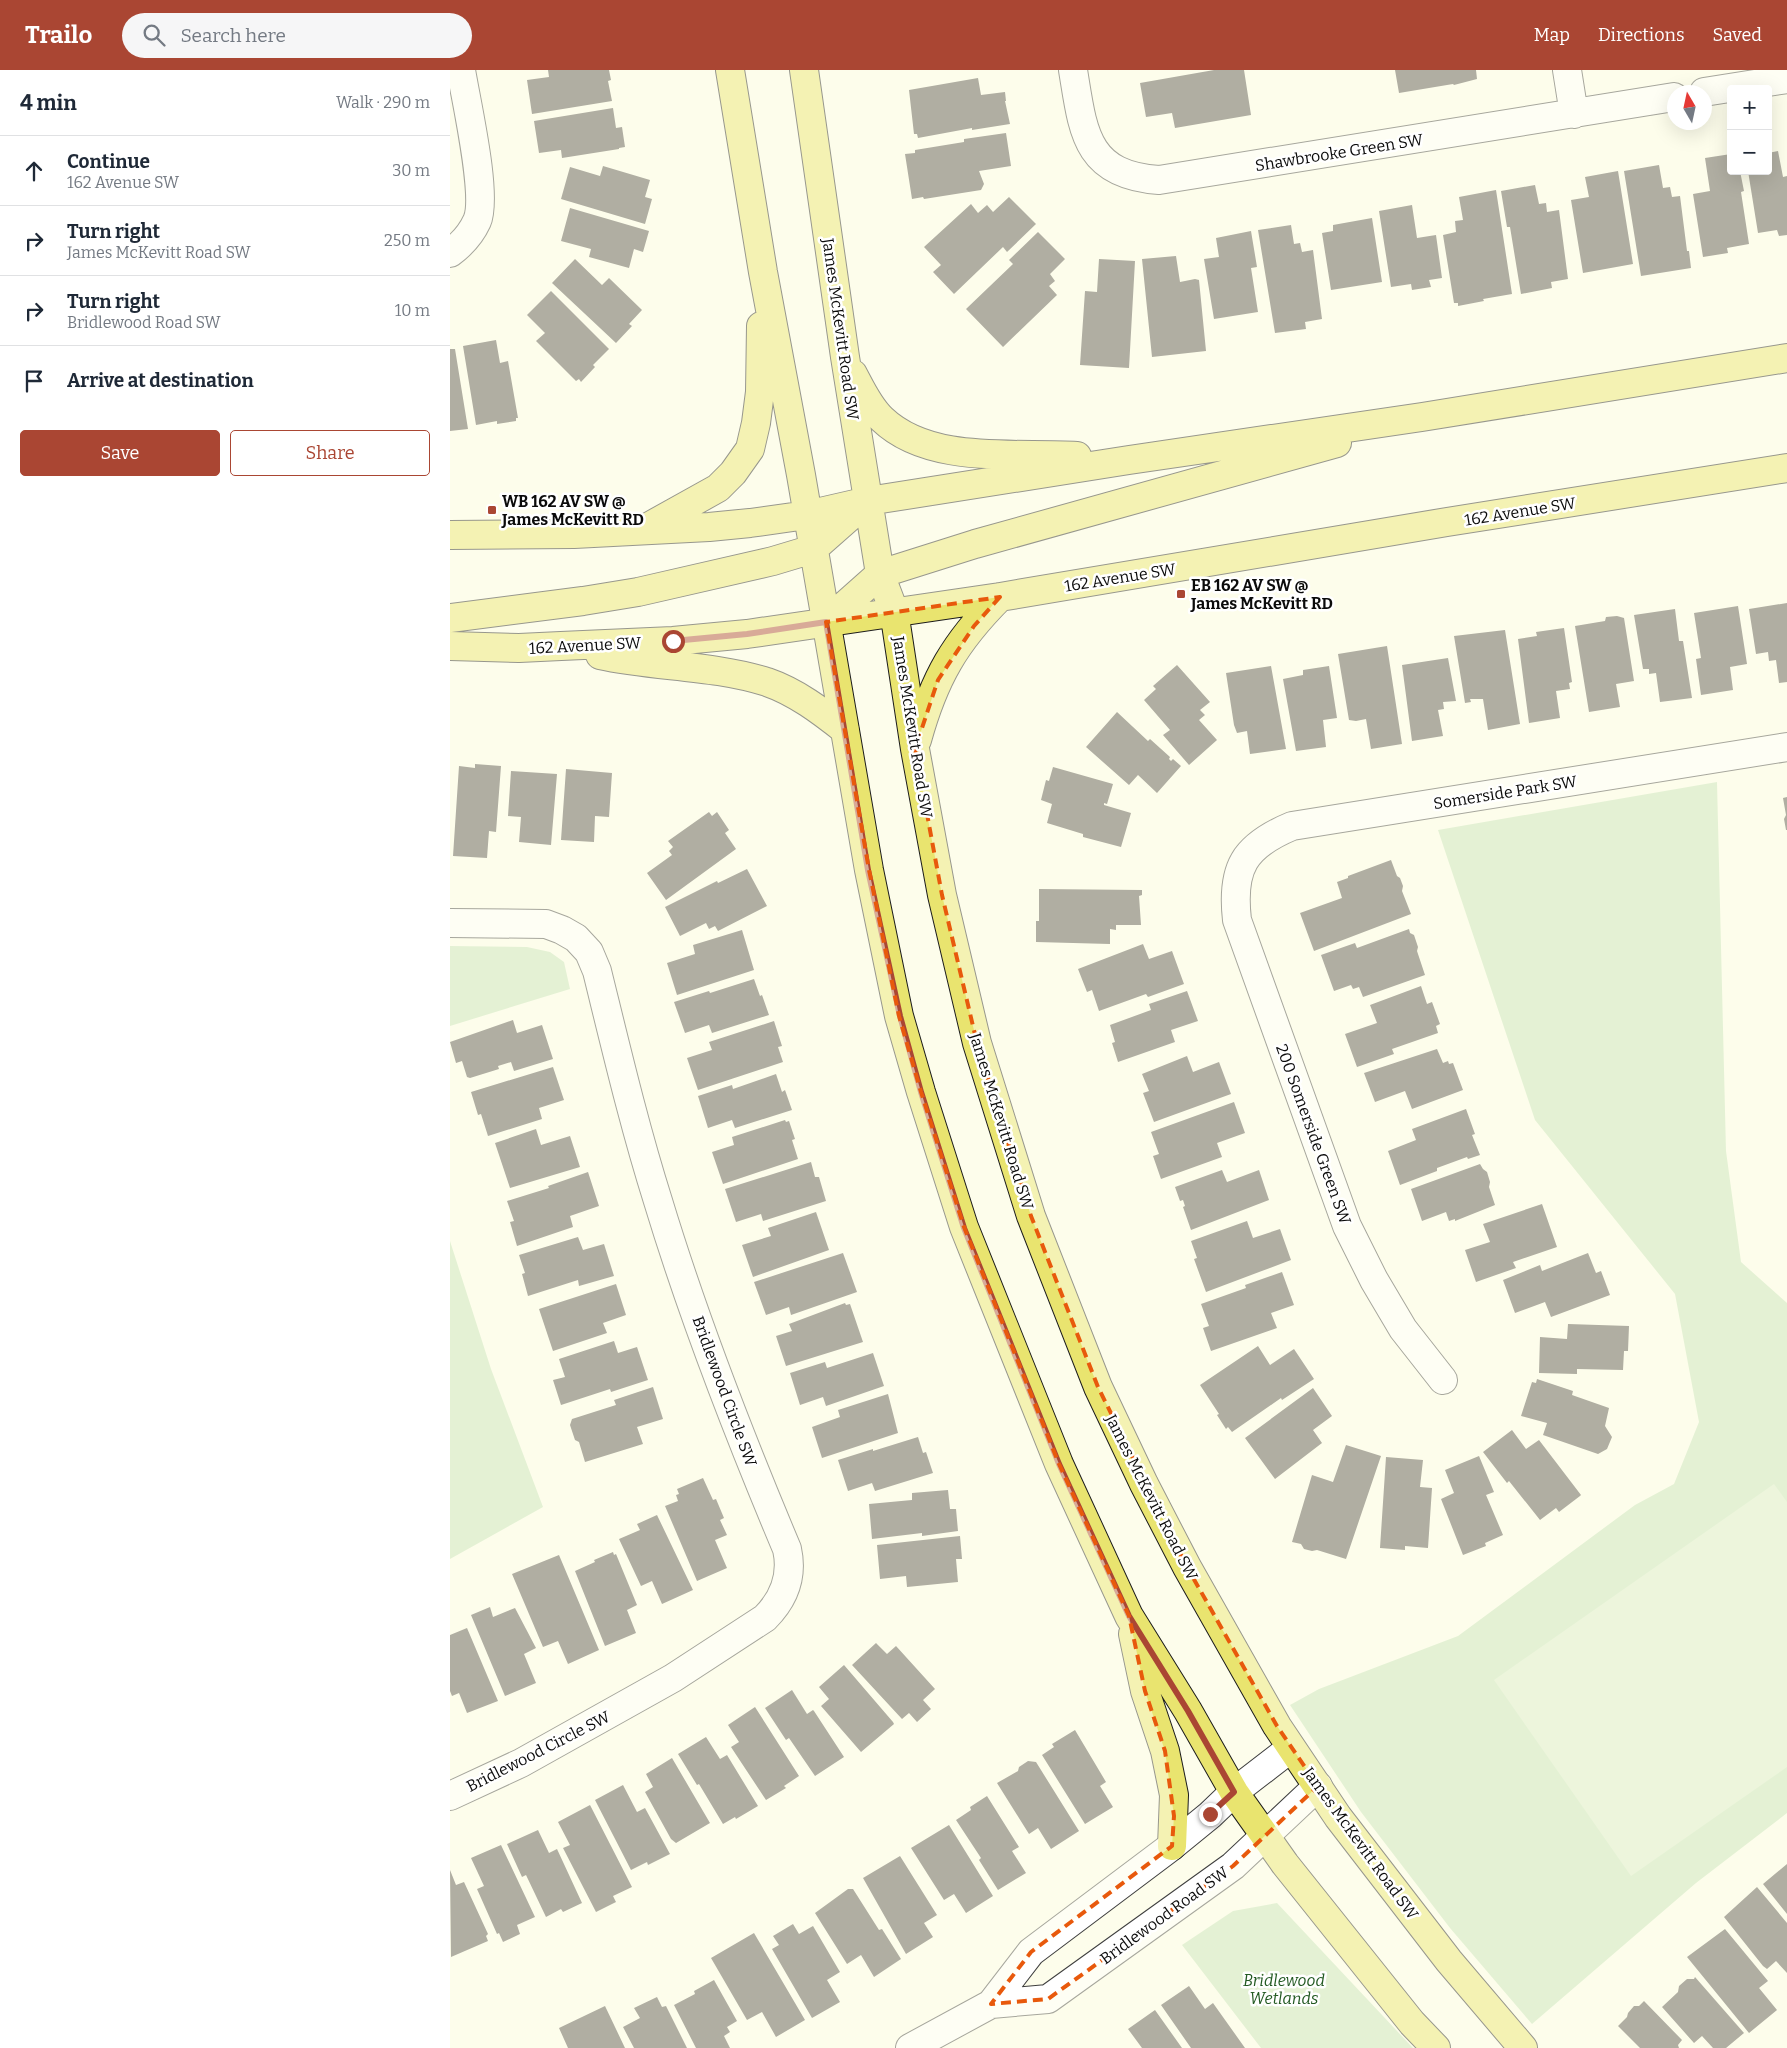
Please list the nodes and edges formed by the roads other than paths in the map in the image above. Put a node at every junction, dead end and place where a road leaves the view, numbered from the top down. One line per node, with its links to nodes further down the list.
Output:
1 (461, 70): 10 (street)
2 (730, 70): 11 (main road)
3 (804, 70): 12 (main road, James McKevitt Road SW)
4 (1073, 70): 9 (street, Shawbrooke Green SW)
5 (1567, 70): 9 (street)
6 (1787, 79): 7 (street)
7 (1712, 91)
8 (1667, 98): 9 (street, Shawbrooke Green SW)
9 (1574, 114)
10 (450, 253)
11 (763, 272): 18 (main road); 19 (main road)
12 (845, 357): 15 (main road); 17 (main road, James McKevitt Road SW)
13 (1787, 358): 14 (main road)
14 (1422, 416): 15 (main road); 22 (main road)
15 (1129, 460): 17 (main road)
16 (1787, 468): 23 (main road, 162 Avenue SW)
17 (868, 501): 18 (main road); 21 (main road); 22 (main road, James McKevitt Road SW)
18 (807, 515): 19 (main road); 21 (main road)
19 (641, 530): 20 (main road)
20 (450, 535)
21 (813, 549): 25 (main road); 26 (main road)
22 (880, 574): 24 (main road, James McKevitt Road SW); 26 (main road)
23 (1000, 597): 24 (main road, 162 Avenue SW); 31 (main road)
24 (894, 611): 26 (main road, 162 Avenue SW); 31 (main road, James McKevitt Road SW)
25 (450, 618)
26 (826, 622): 28 (main road, 162 Avenue SW); 29 (main road)
27 (450, 646): 28 (main road, 162 Avenue SW)
28 (561, 646): 29 (main road)
29 (845, 730): 35 (main road)
30 (1787, 747): 32 (street, Somerside Park SW)
31 (915, 749): 36 (main road, James McKevitt Road SW)
32 (1241, 870): 34 (street, 200 Somerside Green SW)
33 (450, 923): 39 (street, Bridlewood Circle SW)
34 (1442, 1380)
35 (1129, 1616): 38 (main road); 41 (main road)
36 (1292, 1748): 37 (main road, James McKevitt Road SW); 38 (street, Bridlewood Road SW)
37 (1318, 1786): 40 (street, Bridlewood Road SW); 45 (main road, James McKevitt Road SW)
38 (1234, 1792): 40 (main road); 41 (street, Bridlewood Road SW)
39 (450, 1796)
40 (1265, 1836): 42 (street, Bridlewood Road SW); 44 (main road)
41 (1172, 1846): 42 (street, Bridlewood Road SW)
42 (990, 2004): 43 (street, Bridlewood Road SW)
43 (910, 2048)
44 (1436, 2048)
45 (1523, 2048)

